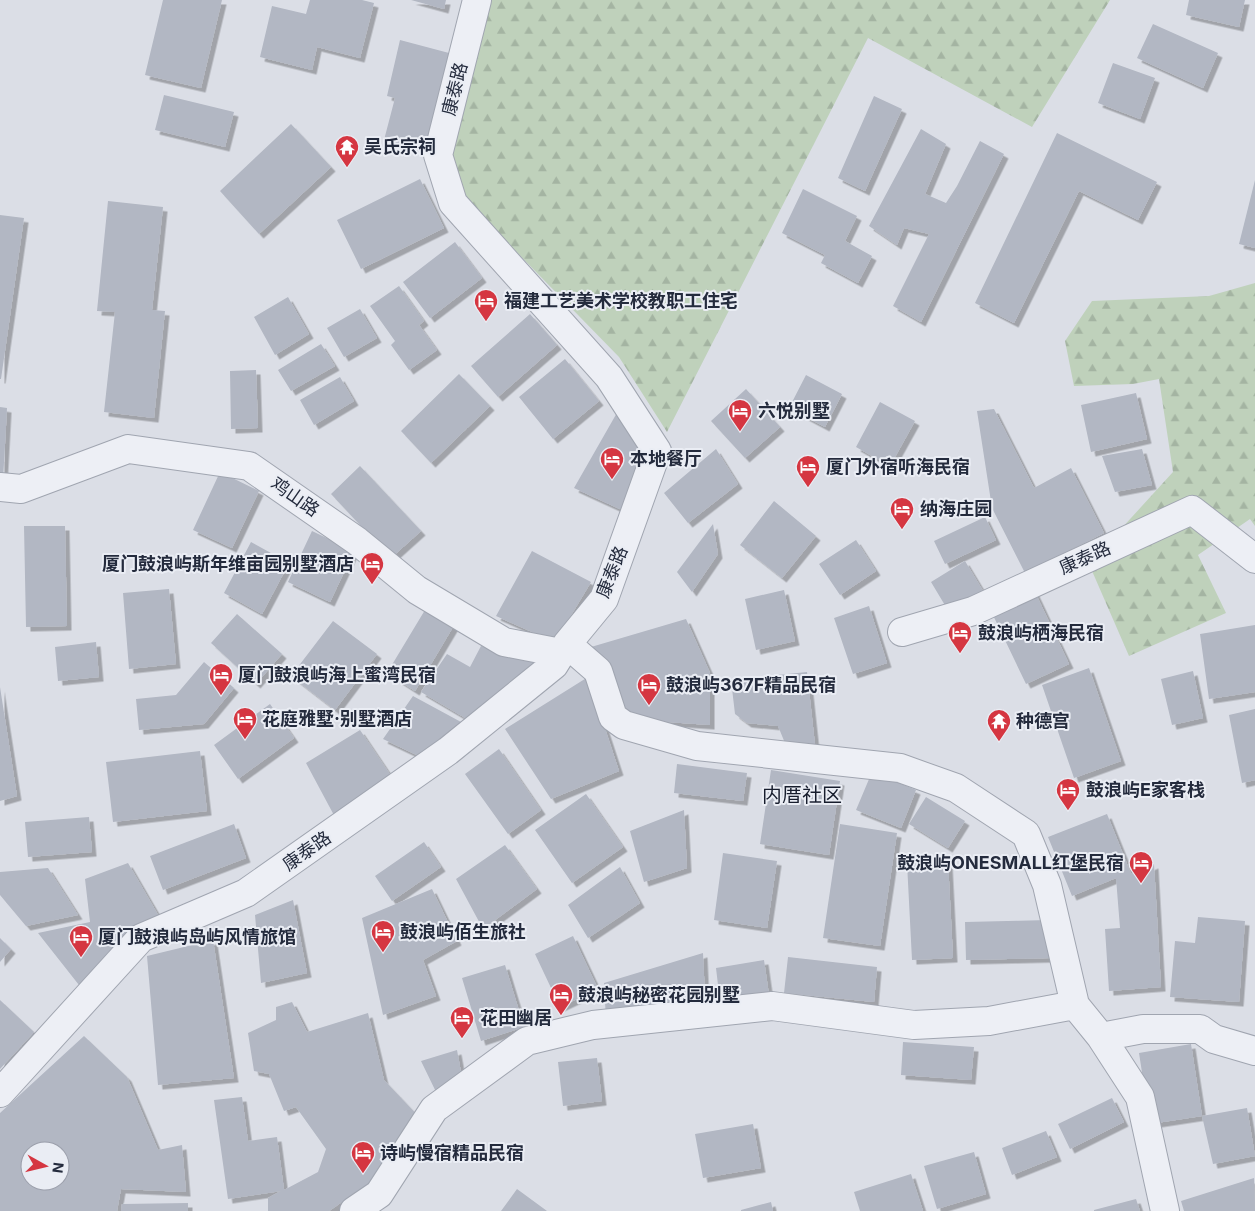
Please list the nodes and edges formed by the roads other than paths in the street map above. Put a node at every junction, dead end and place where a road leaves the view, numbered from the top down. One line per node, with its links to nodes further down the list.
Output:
1 (477, 0): 5 (street, 康泰路)
2 (0, 487): 5 (street, 鸡山路)
3 (1255, 559): 4 (street, 康泰路)
4 (902, 632)
5 (564, 648): 6 (street); 9 (street, 康泰路)
6 (1075, 1005): 7 (street); 10 (street)
7 (1101, 1037): 8 (street); 11 (street)
8 (1255, 1051)
9 (0, 1093)
10 (354, 1211)
11 (1166, 1211)

